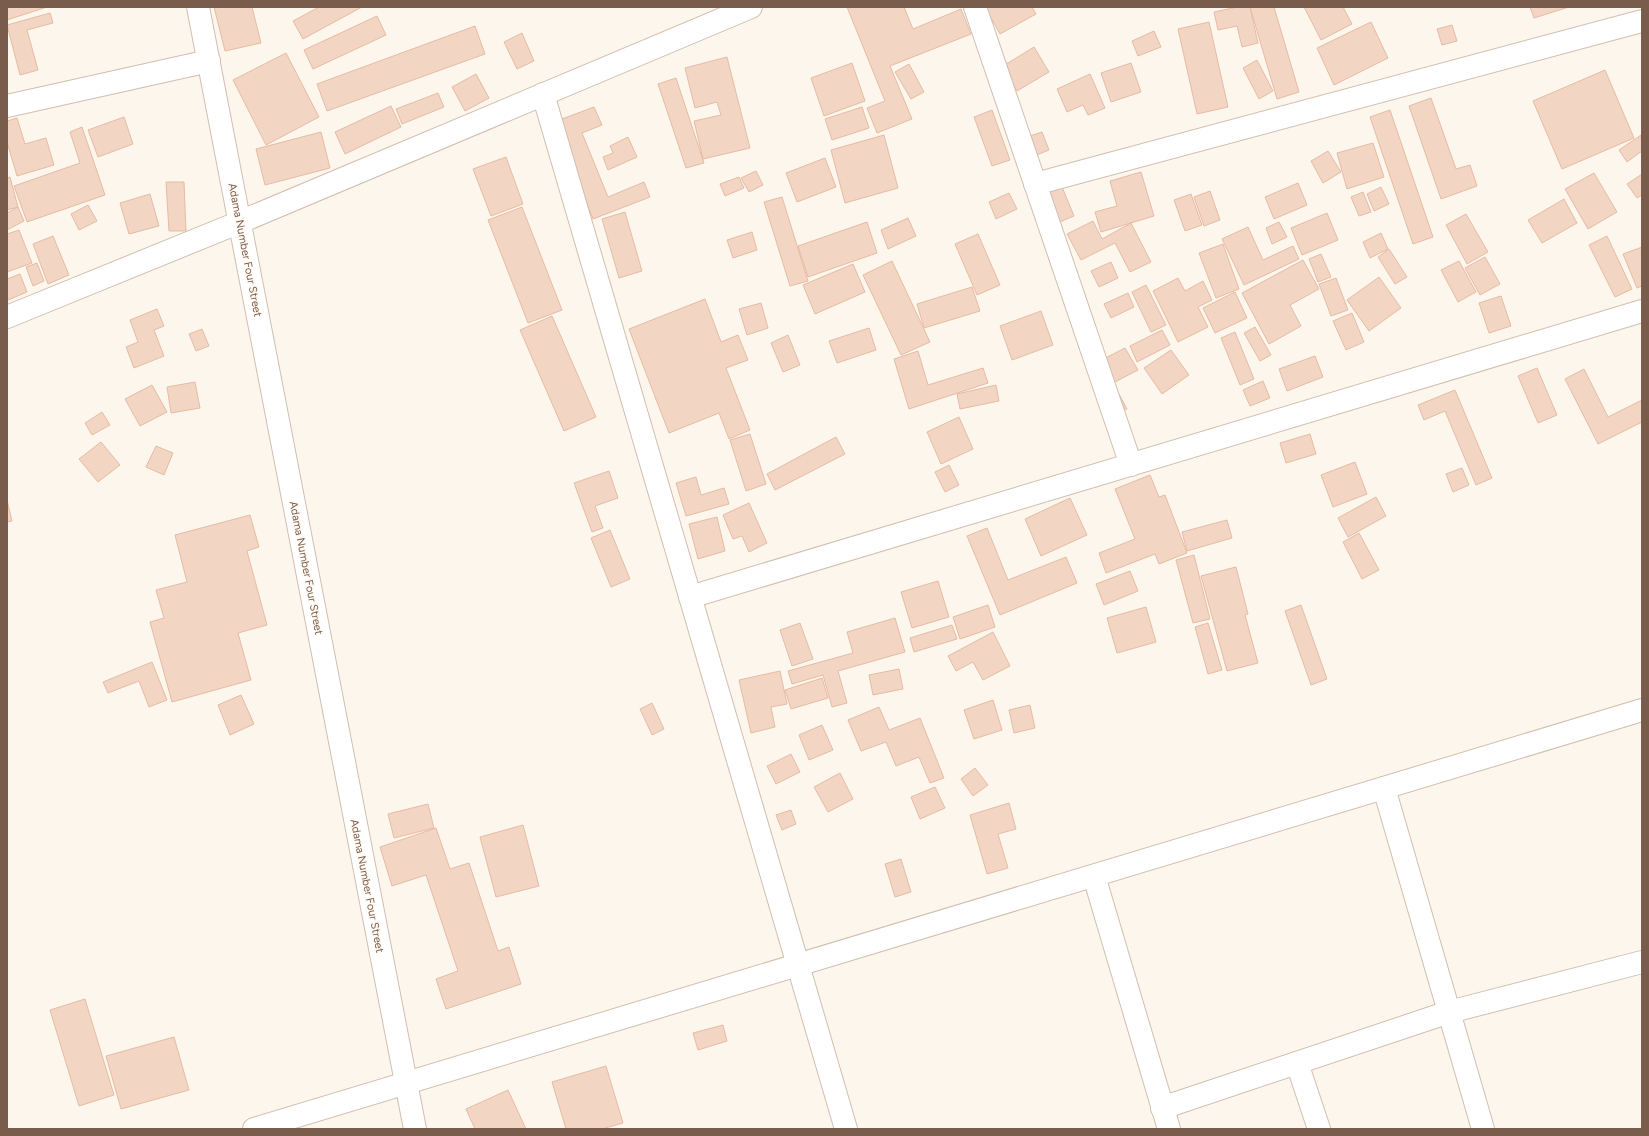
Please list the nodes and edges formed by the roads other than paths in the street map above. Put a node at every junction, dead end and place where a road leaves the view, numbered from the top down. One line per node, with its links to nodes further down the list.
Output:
1 (198, 7): 5 (street, Adama Number Four Street)
2 (751, 7): 6 (street)
3 (975, 7): 8 (street)
4 (1642, 21): 8 (street)
5 (209, 61): 7 (street); 9 (street, Adama Number Four Street)
6 (543, 94): 9 (street); 13 (street)
7 (7, 106)
8 (1036, 184): 12 (street)
9 (240, 222): 11 (street); 21 (street, Adama Number Four Street)
10 (1642, 311): 12 (street)
11 (7, 317)
12 (1130, 465): 13 (street)
13 (690, 597): 18 (street)
14 (1642, 710): 15 (street)
15 (1384, 788): 16 (street); 19 (street)
16 (1094, 876): 18 (street); 22 (street)
17 (1642, 962): 19 (street)
18 (798, 965): 21 (street); 25 (street)
19 (1449, 1012): 20 (street); 28 (street)
20 (1297, 1063): 22 (street); 27 (street)
21 (405, 1083): 23 (street); 24 (street, Adama Number Four Street)
22 (1162, 1108): 26 (street)
23 (254, 1129)
24 (415, 1129)
25 (846, 1129)
26 (1169, 1129)
27 (1319, 1129)
28 (1483, 1129)

